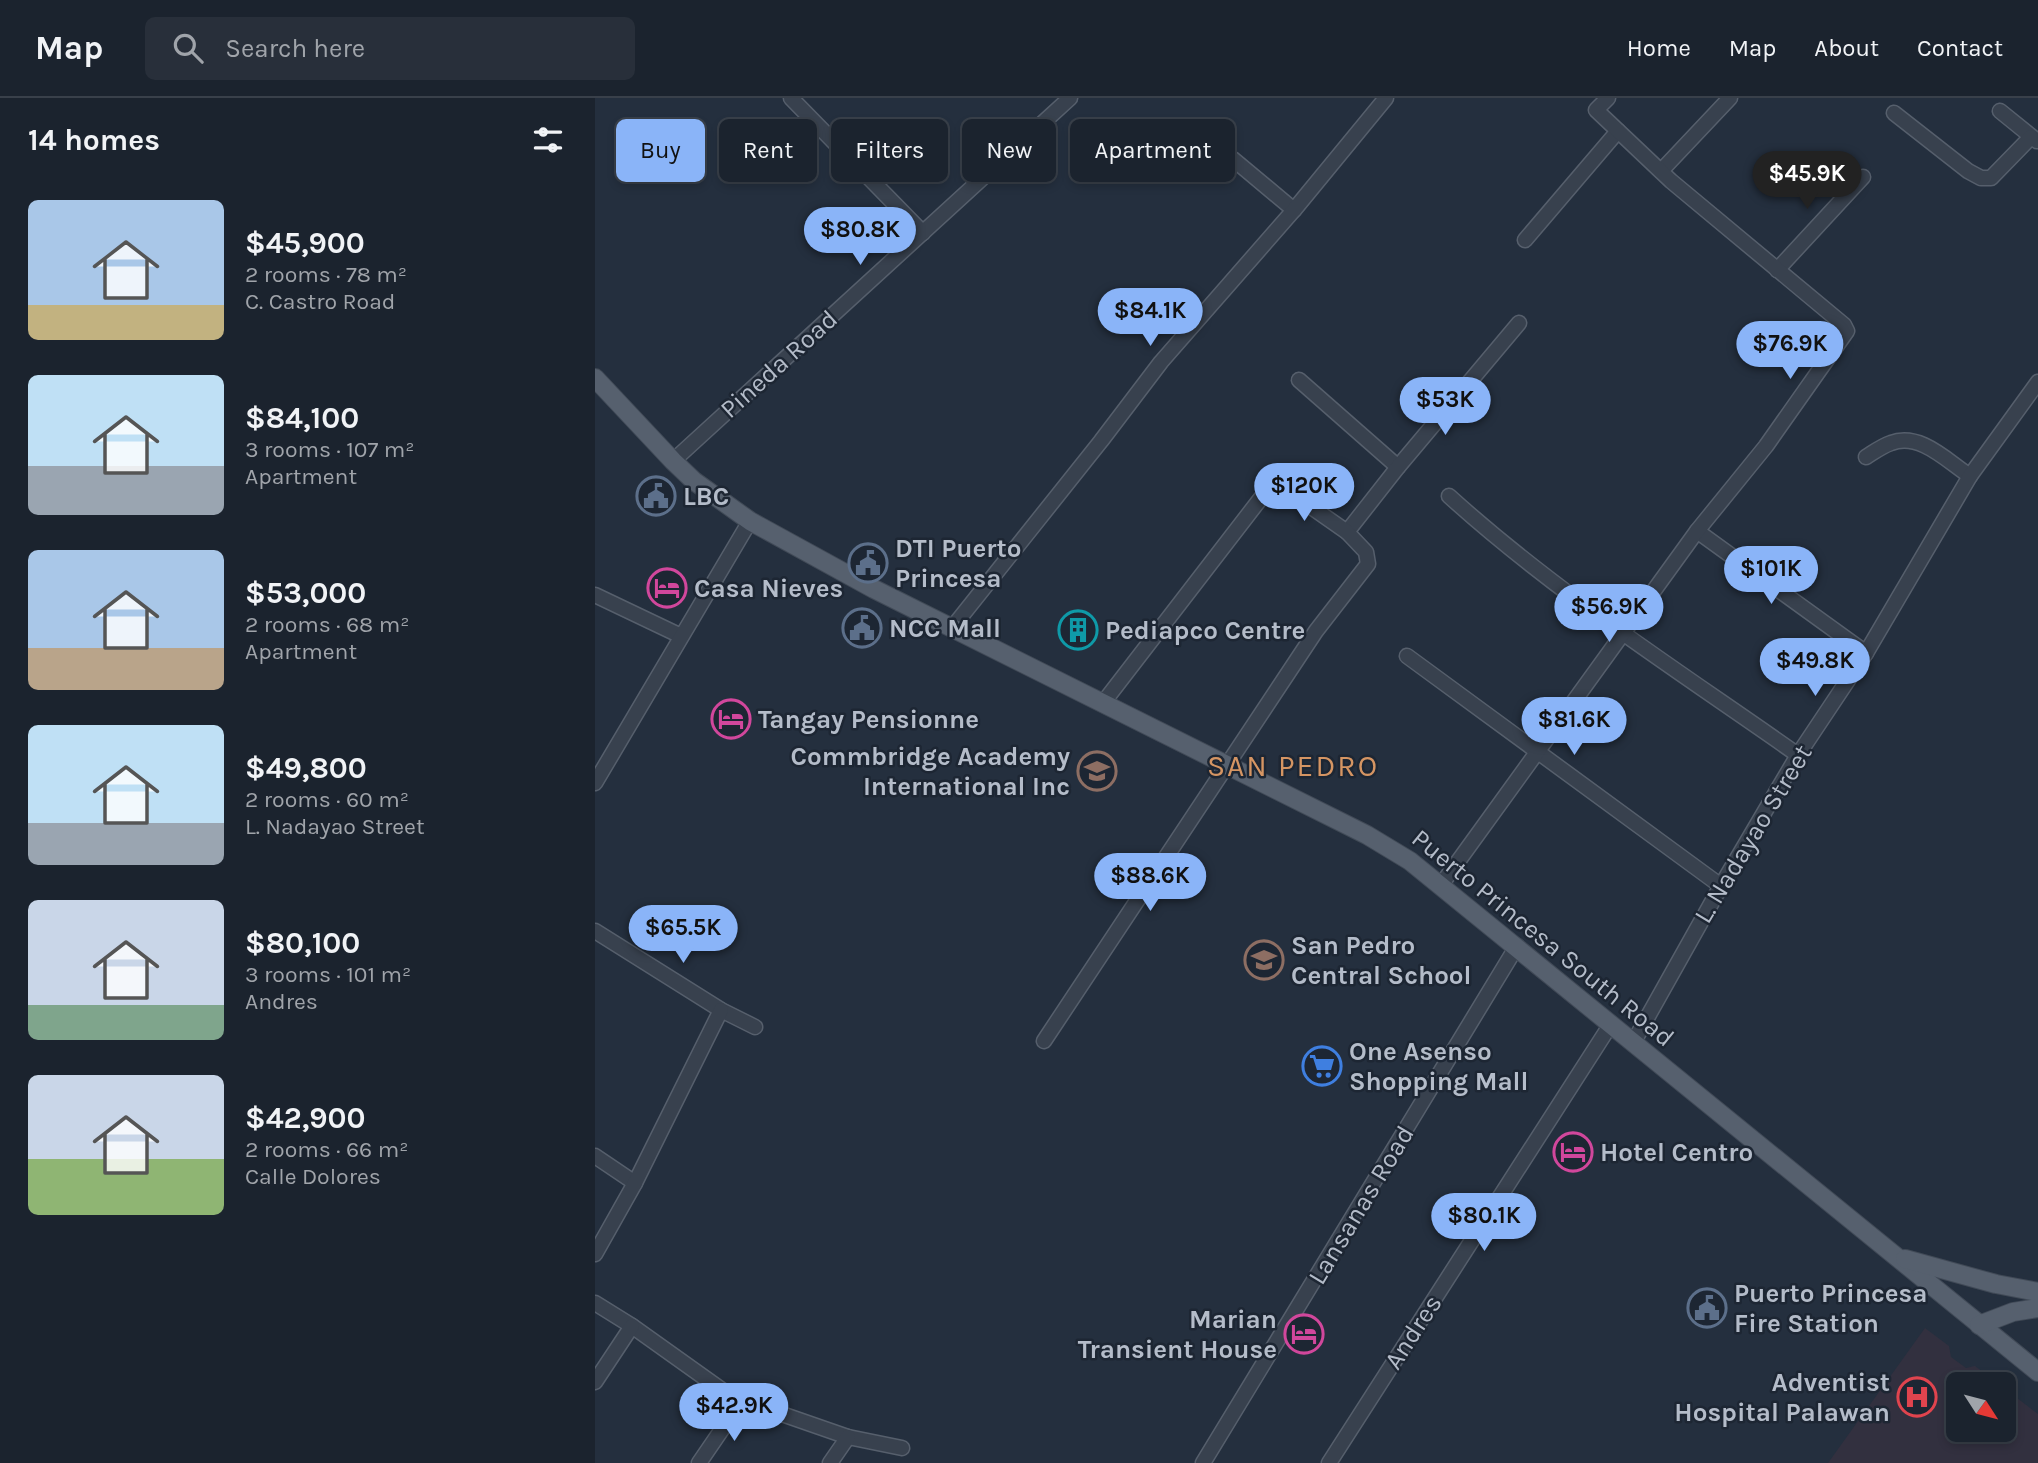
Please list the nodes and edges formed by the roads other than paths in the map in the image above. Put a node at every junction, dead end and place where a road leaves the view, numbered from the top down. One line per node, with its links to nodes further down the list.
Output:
1 (791, 98): 14 (street)
2 (1070, 98): 14 (street, Pineda Road)
3 (1386, 98): 13 (street)
4 (1608, 98): 8 (street)
5 (1730, 98): 11 (street)
6 (2000, 111): 9 (street)
7 (1894, 113): 9 (street)
8 (1618, 131): 11 (street); 15 (street)
9 (2035, 140)
10 (1235, 161): 13 (street)
11 (1661, 171): 16 (street)
12 (1863, 177): 16 (street)
13 (1294, 210): 30 (street)
14 (923, 233): 22 (street, Pineda Road)
15 (1525, 240)
16 (1777, 270): 27 (street)
17 (1520, 323): 23 (street)
18 (595, 378): 22 (main road, Puerto Princesa South Road)
19 (1299, 380): 23 (street)
20 (2038, 382): 24 (street, L. Nadayao Street)
21 (1866, 457): 24 (street)
22 (673, 461): 26 (main road, Puerto Princesa South Road)
23 (1398, 467): 28 (street)
24 (1970, 476): 33 (street, L. Nadayao Street)
25 (1448, 496): 31 (street)
26 (750, 521): 30 (main road, Puerto Princesa South Road); 32 (street)
27 (1697, 531): 31 (street); 33 (street)
28 (1347, 532): 35 (street); 38 (street)
29 (595, 595): 32 (street)
30 (951, 628): 35 (main road, Puerto Princesa South Road)
31 (1623, 632): 36 (street); 37 (street)
32 (681, 636): 39 (street)
33 (1866, 653): 37 (street, L. Nadayao Street)
34 (1407, 656): 36 (street)
35 (1103, 703): 38 (main road, Puerto Princesa South Road)
36 (1537, 752): 40 (street); 41 (street)
37 (1798, 755): 41 (street, L. Nadayao Street)
38 (1227, 765): 40 (main road, Puerto Princesa South Road); 47 (street)
39 (595, 783)
40 (1441, 885): 43 (main road, Puerto Princesa South Road)
41 (1721, 886): 48 (street, L. Nadayao Street)
42 (595, 931): 44 (street)
43 (1517, 946): 45 (main road, Puerto Princesa South Road); 65 (street, Lansanas Road)
44 (721, 1010): 46 (street); 50 (street)
45 (1611, 1024): 48 (main road, Puerto Princesa South Road); 66 (street, Andres)
46 (755, 1027)
47 (1044, 1041)
48 (1633, 1043): 52 (main road, Puerto Princesa South Road)
49 (595, 1156): 50 (street)
50 (635, 1183): 51 (street)
51 (595, 1254)
52 (1898, 1257): 53 (main road); 57 (main road, Puerto Princesa South Road)
53 (2038, 1292)
54 (595, 1303): 56 (street)
55 (2038, 1308): 57 (main road)
56 (632, 1325): 59 (street); 60 (street)
57 (1979, 1325): 58 (main road, Puerto Princesa South Road)
58 (2038, 1372)
59 (595, 1382)
60 (740, 1403): 61 (street); 63 (street)
61 (848, 1437): 62 (street); 64 (street)
62 (902, 1448)
63 (699, 1463)
64 (831, 1463)
65 (1203, 1463)
66 (1329, 1463)

